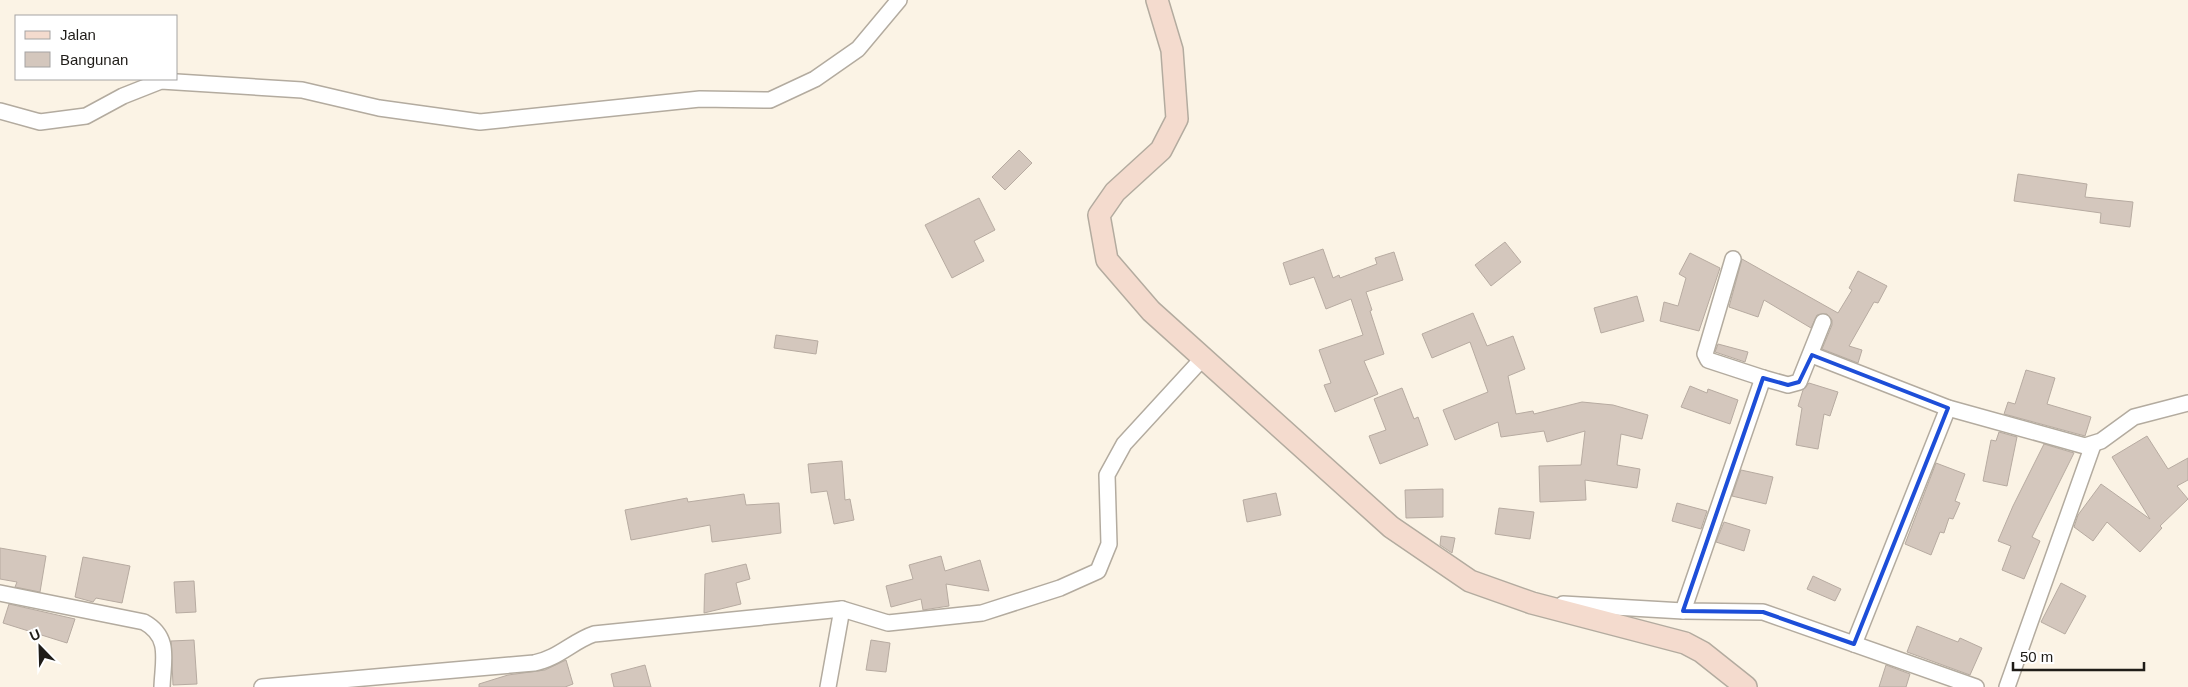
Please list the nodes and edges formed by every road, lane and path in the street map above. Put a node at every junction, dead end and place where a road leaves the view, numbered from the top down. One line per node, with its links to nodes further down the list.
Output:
1 (899, 0): 3 (street)
2 (1157, 0): 7 (street)
3 (0, 111)
4 (1733, 260): 8 (street)
5 (1823, 322): 6 (street)
6 (1812, 355): 8 (street); 10 (street)
7 (1202, 359): 13 (street); 14 (street)
8 (1763, 378): 15 (street)
9 (2188, 403): 11 (street)
10 (1948, 408): 11 (street); 16 (street)
11 (2093, 445): 22 (street)
12 (0, 592): 17 (street)
13 (1532, 603): 15 (street); 20 (street)
14 (842, 609): 18 (street); 19 (street)
15 (1683, 611): 16 (street)
16 (1854, 644): 21 (street)
17 (162, 687)
18 (262, 687)
19 (828, 687)
20 (1746, 687)
21 (1976, 687)
22 (2007, 687)

